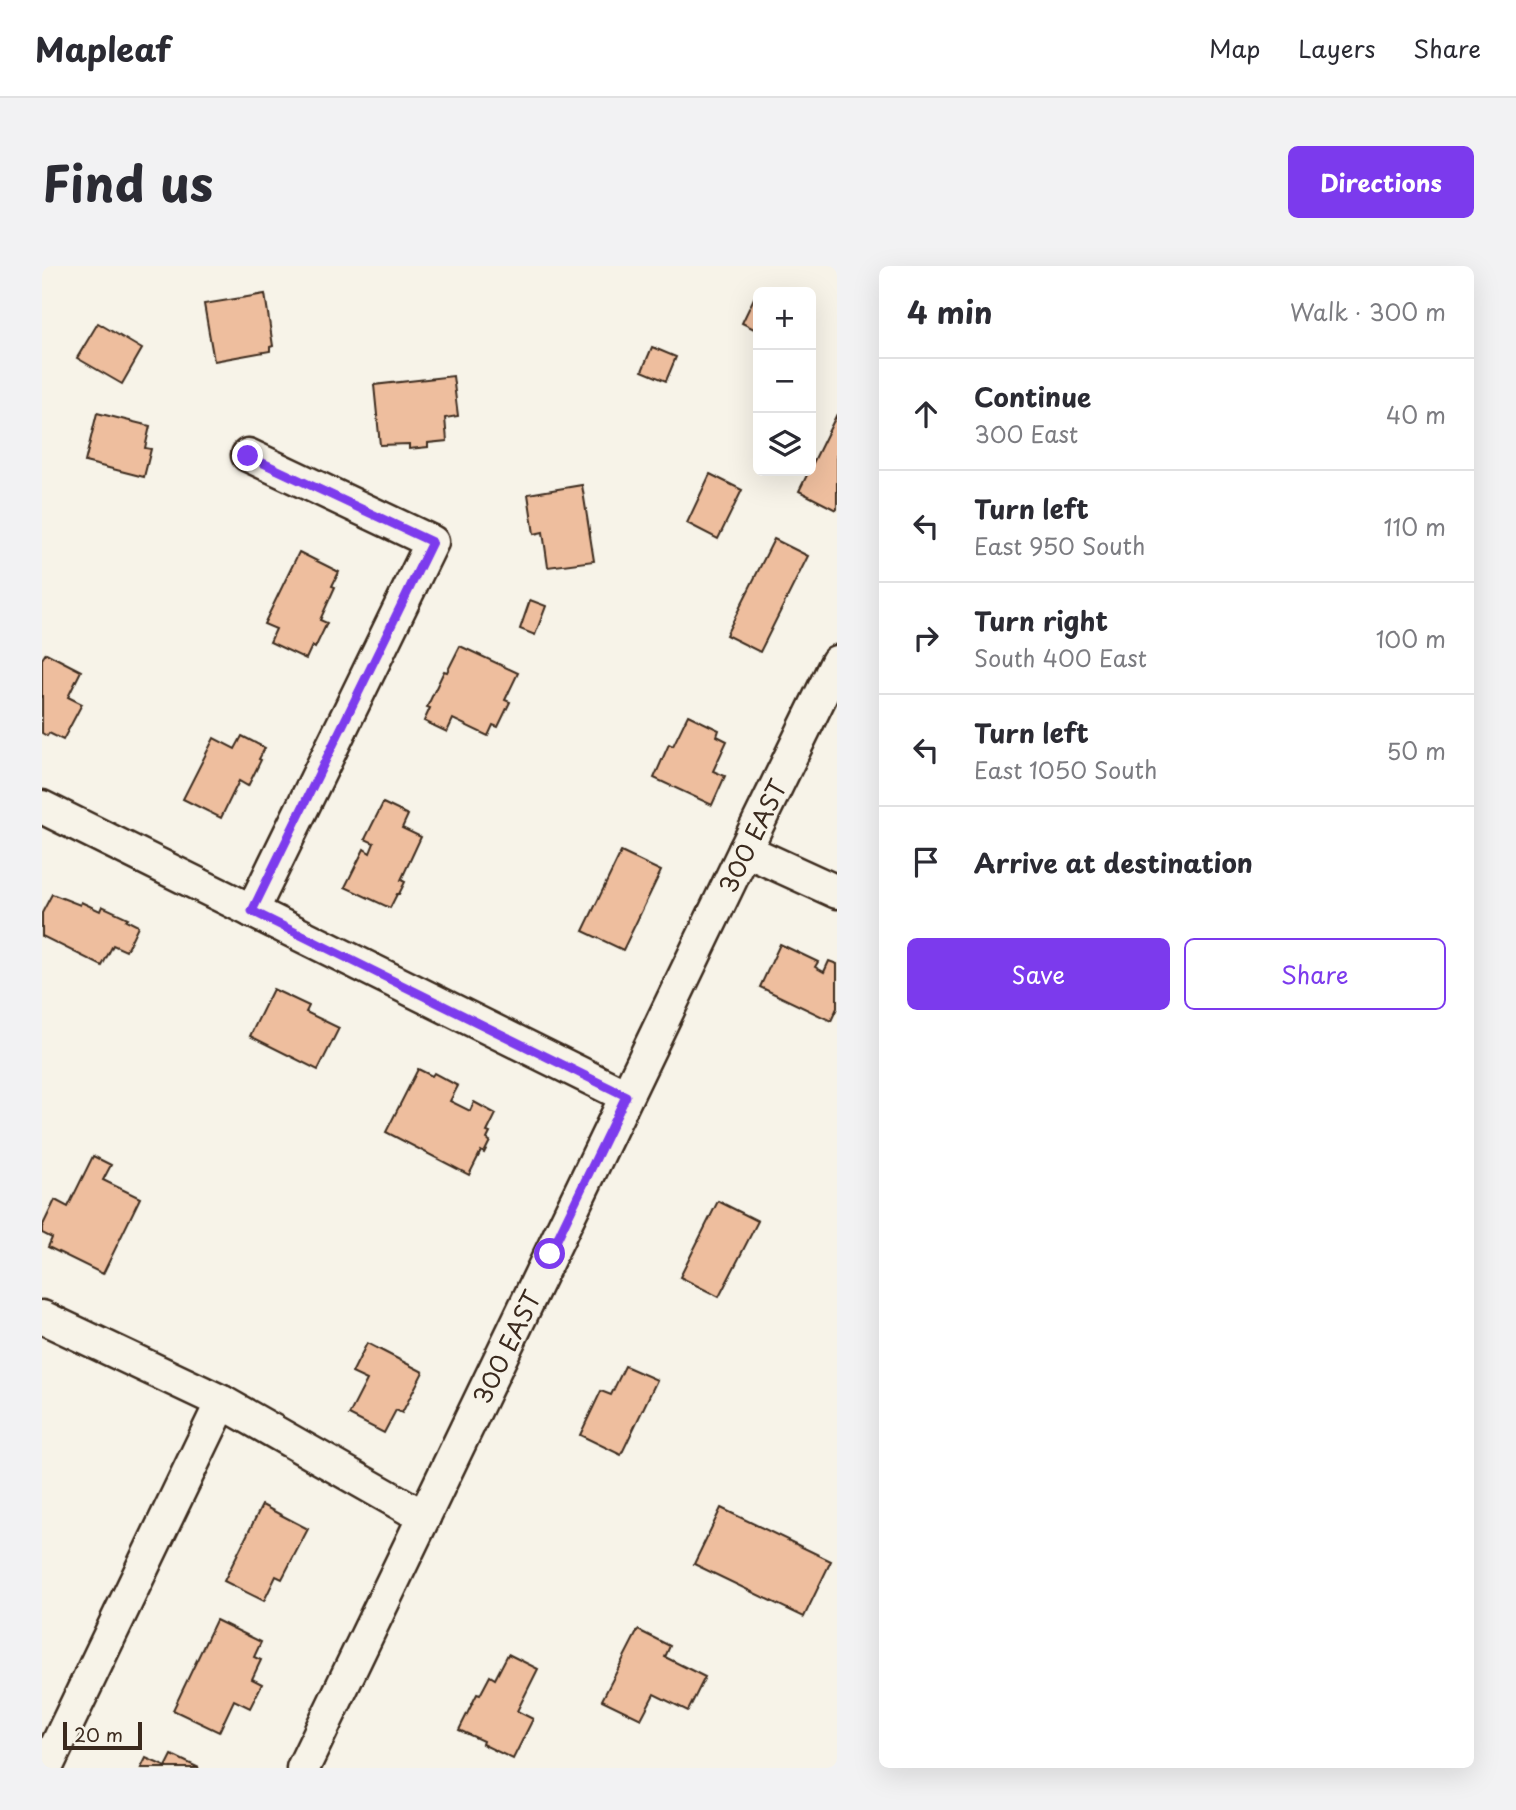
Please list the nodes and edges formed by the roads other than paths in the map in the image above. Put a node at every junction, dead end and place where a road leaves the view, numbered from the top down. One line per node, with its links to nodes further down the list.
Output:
1 (248, 456): 6 (street)
2 (837, 662): 4 (street, 300 EAST)
3 (42, 807): 6 (street)
4 (745, 850): 5 (street); 7 (street, 300 EAST)
5 (837, 892)
6 (252, 911): 7 (street)
7 (626, 1096): 10 (street, 300 EAST)
8 (42, 1317): 9 (street)
9 (222, 1402): 10 (street); 11 (street)
10 (424, 1517): 12 (street, 300 EAST)
11 (46, 1768)
12 (303, 1768)

